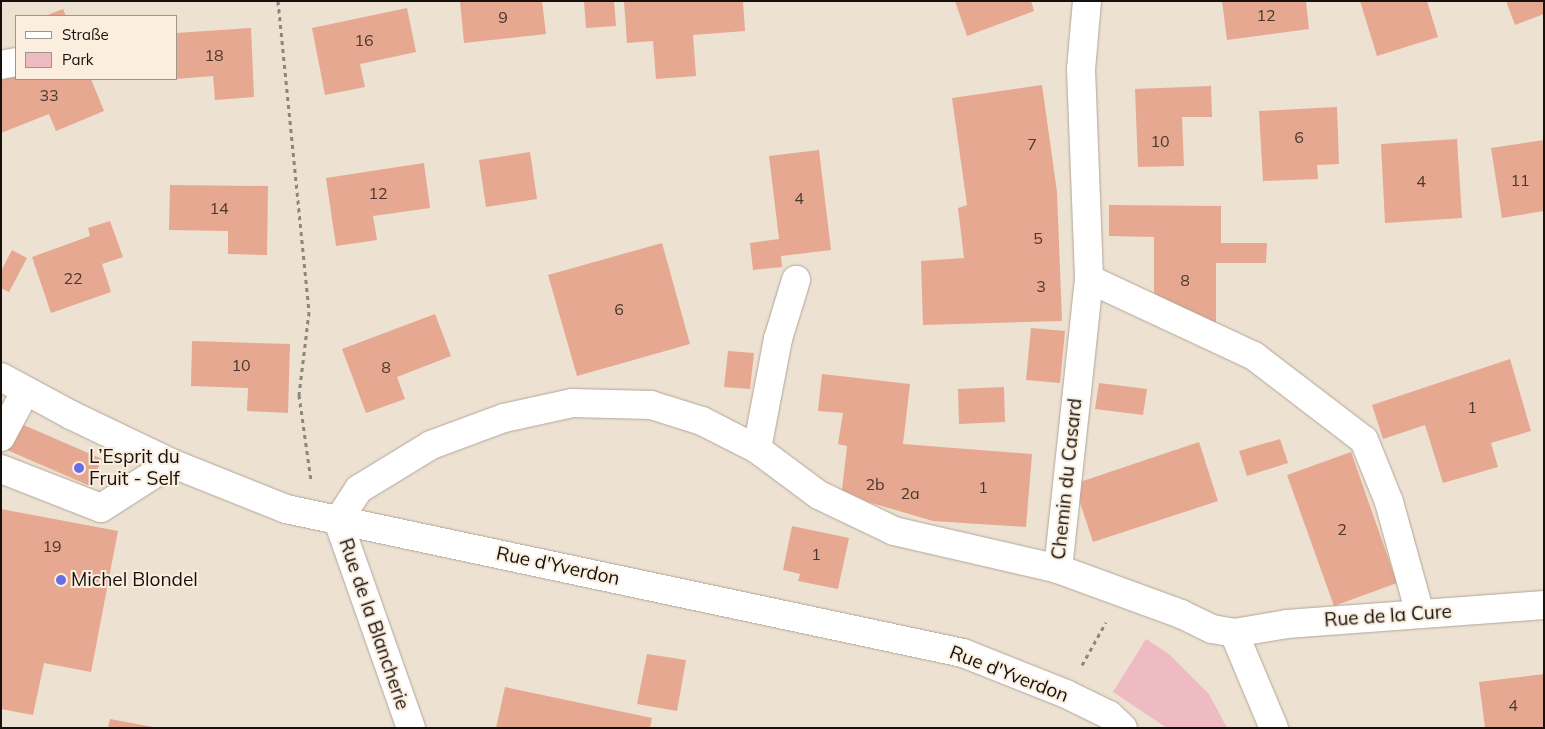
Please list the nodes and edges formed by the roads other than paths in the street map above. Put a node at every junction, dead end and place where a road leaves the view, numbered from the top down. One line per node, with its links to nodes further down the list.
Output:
1 (1087, 1): 4 (street, Chemin du Casard)
2 (15, 62): 3 (street)
3 (1, 65)
4 (1089, 279): 13 (street, Chemin du Casard); 15 (street)
5 (796, 280): 9 (street)
6 (1, 377): 7 (street, Rue d'Yverdon)
7 (26, 392): 8 (street); 10 (street, Rue d'Yverdon)
8 (1, 437)
9 (757, 449): 12 (street); 13 (street)
10 (171, 463): 11 (street); 12 (street, Rue d'Yverdon)
11 (1, 470)
12 (338, 521): 17 (street, Rue de la Blancherie); 18 (street, Rue d'Yverdon)
13 (1058, 569): 16 (street, Chemin du Casard)
14 (1544, 605): 15 (street, Rue de la Cure)
15 (1420, 614): 16 (street, Rue de la Cure)
16 (1234, 633): 19 (street)
17 (411, 728)
18 (1123, 728)
19 (1274, 728)

